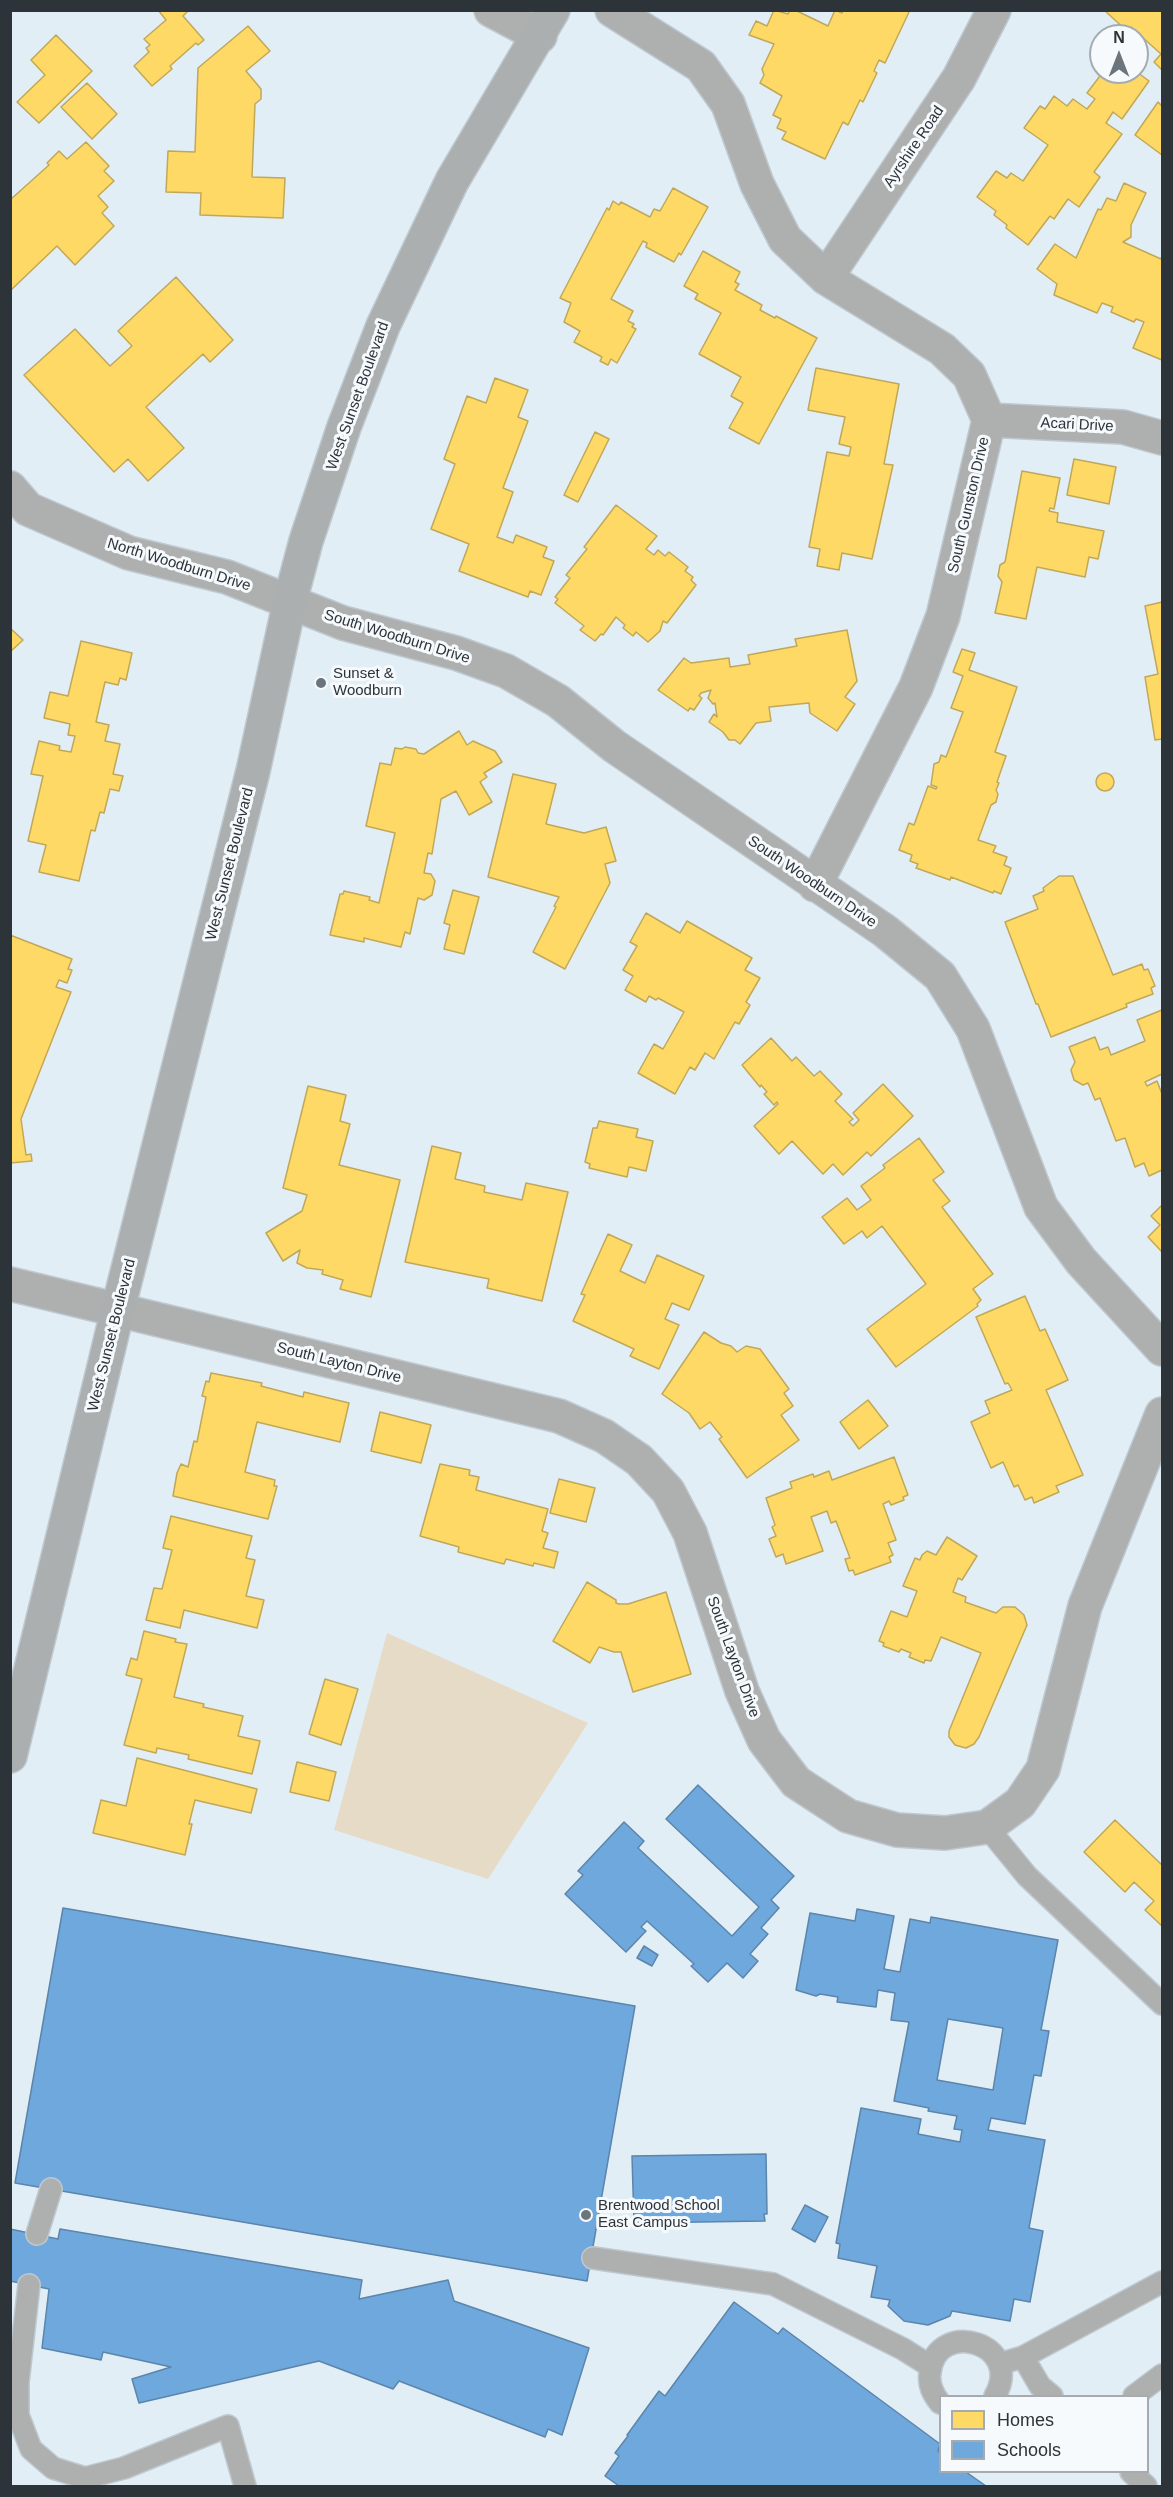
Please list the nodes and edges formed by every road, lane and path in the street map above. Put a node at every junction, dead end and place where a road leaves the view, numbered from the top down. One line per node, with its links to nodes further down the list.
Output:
1 (491, 10): 4 (street)
2 (612, 10): 5 (street, South Gunston Drive)
3 (994, 10): 5 (street, Ayrshire Road)
4 (547, 23): 9 (main road, West Sunset Boulevard)
5 (826, 278): 6 (street, South Gunston Drive)
6 (989, 420): 7 (street, Acari Drive); 10 (street, South Gunston Drive)
7 (1162, 438)
8 (10, 488): 9 (street, North Woodburn Drive)
9 (290, 601): 10 (street, South Woodburn Drive); 12 (main road, West Sunset Boulevard)
10 (815, 885): 13 (street, South Woodburn Drive)
11 (21, 1286): 12 (street, South Layton Drive)
12 (118, 1309): 15 (main road, West Sunset Boulevard); 16 (street, South Layton Drive)
13 (1162, 1349)
14 (1162, 1413): 16 (street, South Layton Drive)
15 (10, 1756)
16 (987, 1827): 17 (lane)
17 (1162, 2004)
18 (51, 2189): 19 (lane)
19 (37, 2235)
20 (592, 2258): 25 (lane)
21 (1162, 2282): 23 (lane)
22 (29, 2285): 32 (lane)
23 (1023, 2357): 24 (lane); 28 (lane)
24 (999, 2364): 25 (lane); 27 (lane)
25 (930, 2366): 30 (lane)
26 (1162, 2374): 29 (lane)
27 (996, 2395)
28 (1050, 2395)
29 (1136, 2395)
30 (939, 2402)
31 (1132, 2473): 33 (lane)
32 (245, 2487)
33 (1146, 2487)

